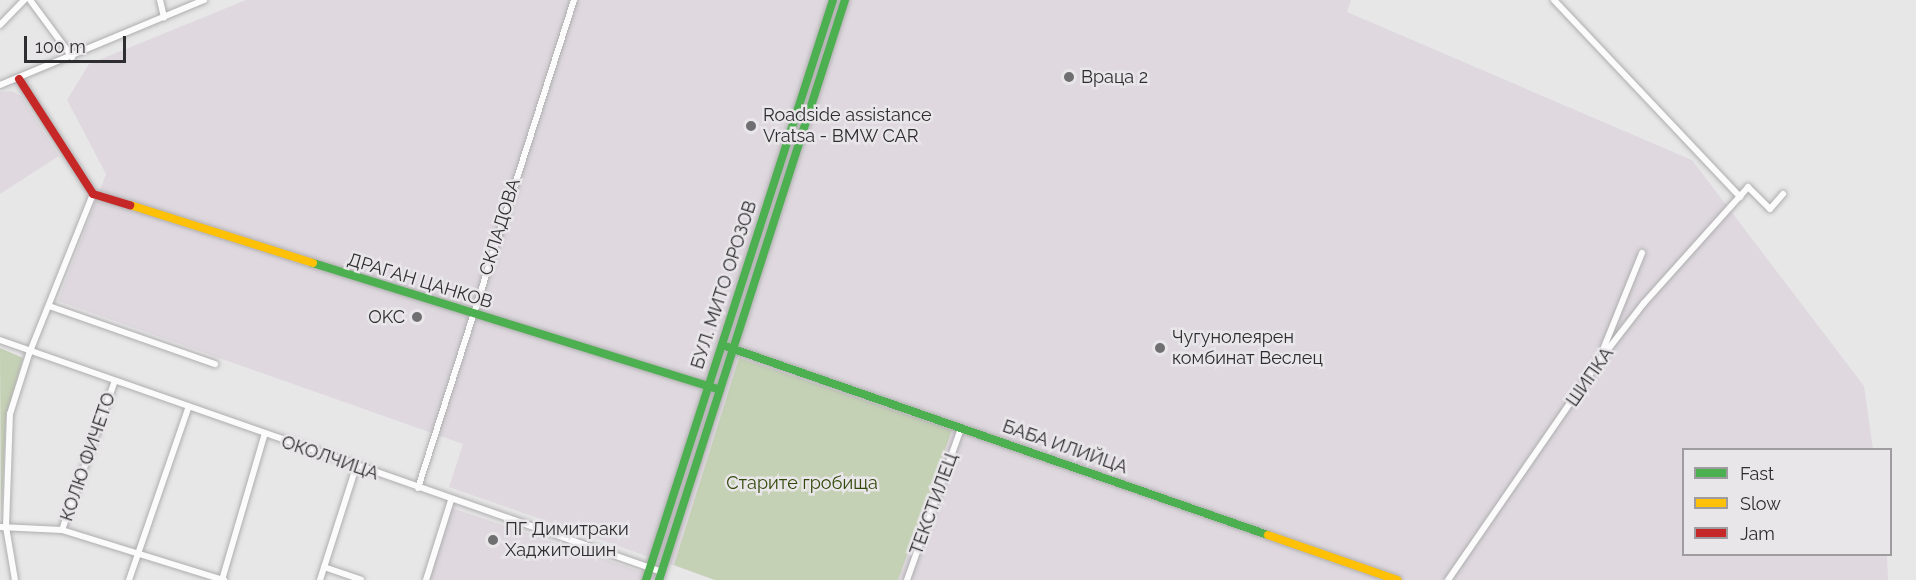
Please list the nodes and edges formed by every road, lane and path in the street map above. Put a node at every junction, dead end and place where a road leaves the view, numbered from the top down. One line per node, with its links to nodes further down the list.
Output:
1 (24, 0): 10 (street)
2 (30, 0): 11 (street)
3 (160, 0): 9 (street)
4 (204, 0): 9 (street)
5 (574, 0): 19 (street, СКЛАДОВА)
6 (833, 0): 21 (street, БУЛ. МИТО ОРОЗОВ)
7 (845, 0): 22 (street, БУЛ. МИТО ОРОЗОВ)
8 (1554, 0): 16 (street)
9 (164, 18): 11 (street)
10 (0, 26)
11 (72, 57): 12 (street)
12 (19, 79): 13 (street); 14 (street)
13 (0, 86)
14 (93, 194): 18 (street); 19 (street, ДРАГАН ЦАНКОВ)
15 (1783, 194): 16 (street, ШИПКА)
16 (1740, 196): 24 (street, ШИПКА)
17 (1642, 253): 24 (street)
18 (49, 306): 23 (street); 25 (street)
19 (473, 315): 27 (street, ДРАГАН ЦАНКОВ); 33 (street, СКЛАДОВА)
20 (0, 340): 23 (street, ОКОЛЧИЦА)
21 (722, 345): 22 (street, БАБА ИЛИЙЦА); 27 (street, БУЛ. МИТО ОРОЗОВ)
22 (734, 348): 28 (street, БУЛ. МИТО ОРОЗОВ); 30 (street, БАБА ИЛИЙЦА)
23 (30, 354): 26 (street, ОКОЛЧИЦА); 35 (street)
24 (1599, 361): 50 (street, ШИПКА)
25 (215, 364)
26 (114, 383): 29 (street, ОКОЛЧИЦА); 36 (street, КОЛЮ ФИЧЕТО)
27 (709, 386): 28 (street, ДРАГАН ЦАНКОВ); 39 (street, БУЛ. МИТО ОРОЗОВ)
28 (720, 390): 40 (street, БУЛ. МИТО ОРОЗОВ)
29 (188, 409): 31 (street, ОКОЛЧИЦА); 37 (street)
30 (961, 428): 48 (street, ТЕКСТИЛЕЦ); 49 (street, БАБА ИЛИЙЦА)
31 (264, 436): 32 (street, ОКОЛЧИЦА); 43 (street)
32 (356, 467): 33 (street, ОКОЛЧИЦА); 38 (street)
33 (418, 488): 34 (street, ОКОЛЧИЦА)
34 (451, 500): 39 (street, ОКОЛЧИЦА); 46 (street)
35 (3, 527): 36 (street); 41 (street)
36 (62, 530): 37 (street)
37 (138, 554): 42 (street); 43 (street)
38 (324, 567): 44 (street); 45 (street)
39 (650, 568): 40 (street, ОКОЛЧИЦА); 47 (street, БУЛ. МИТО ОРОЗОВ)
40 (661, 576)
41 (15, 580)
42 (129, 580)
43 (223, 580)
44 (320, 580)
45 (361, 580)
46 (426, 580)
47 (646, 580)
48 (907, 580)
49 (1397, 580)
50 (1448, 580)

